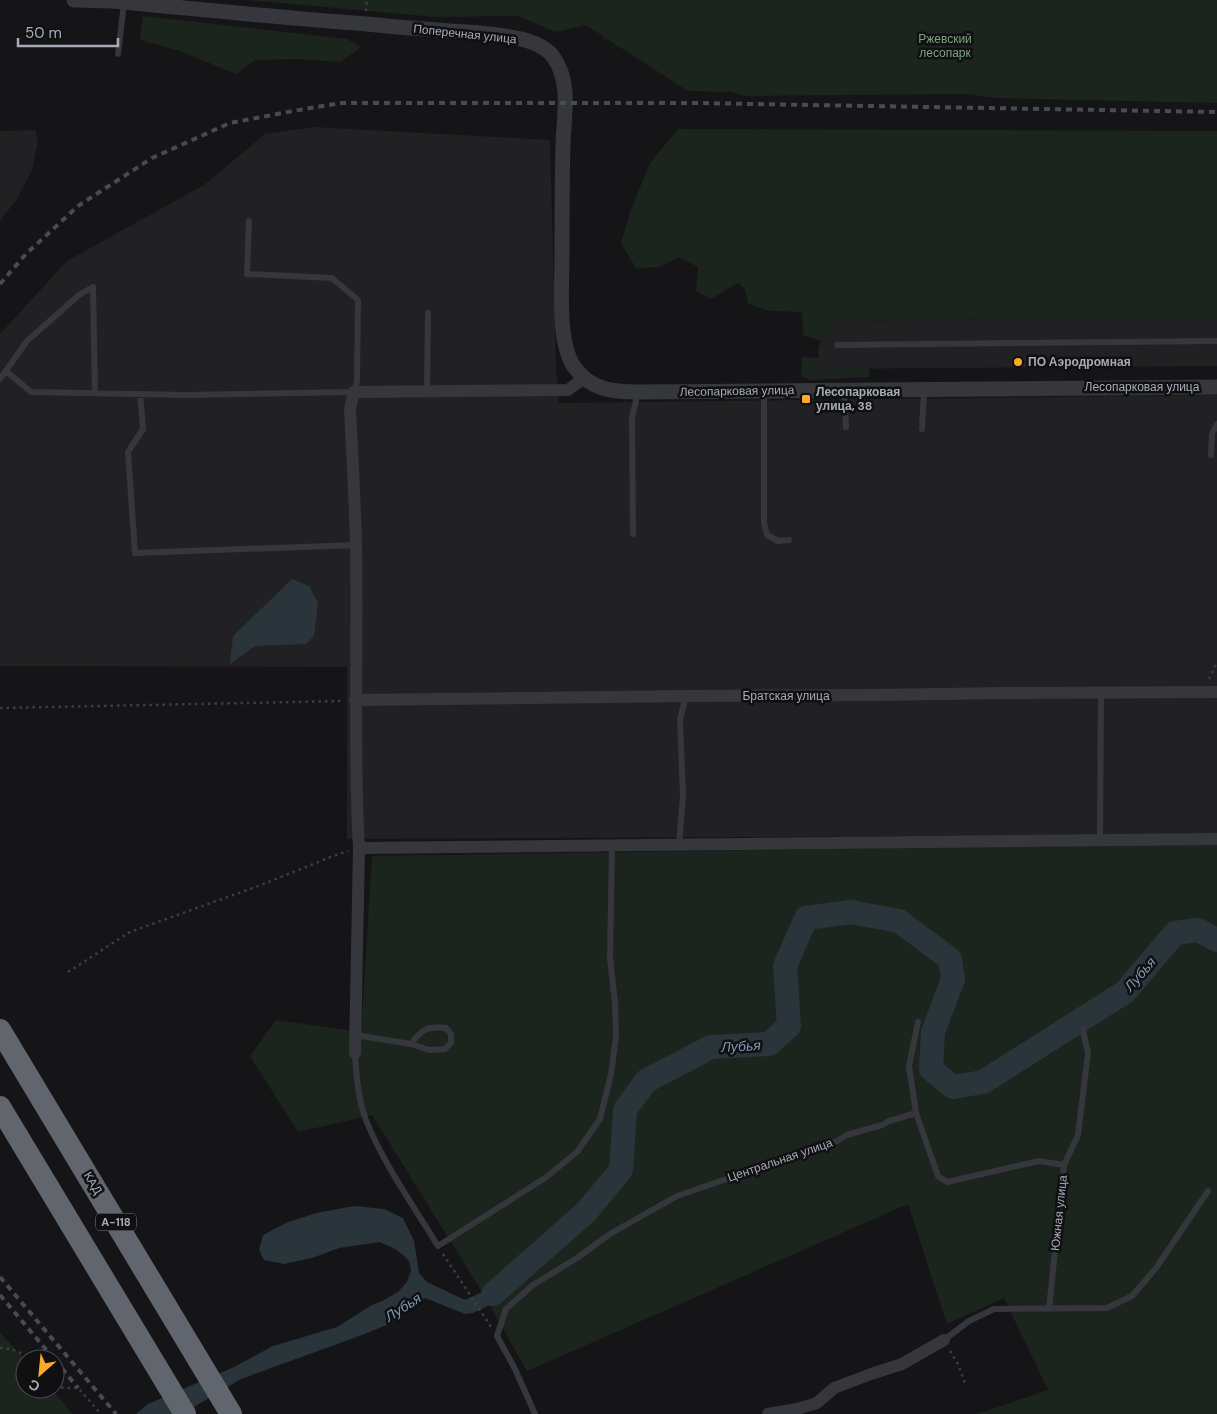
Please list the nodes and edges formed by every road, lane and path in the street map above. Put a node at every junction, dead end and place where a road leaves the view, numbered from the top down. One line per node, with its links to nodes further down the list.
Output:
1 (74, 0): 2 (street, Поперечная улица)
2 (124, 2): 3 (lane); 9 (street, Поперечная улица)
3 (118, 54)
4 (249, 221): 16 (lane)
5 (428, 313): 14 (lane)
6 (1217, 341): 7 (lane)
7 (837, 345)
8 (6, 371): 10 (lane); 18 (lane); 18 (lane)
9 (584, 378): 14 (street); 17 (street, Лесопарковая улица)
10 (0, 379)
11 (1217, 387): 12 (street, Лесопарковая улица)
12 (924, 389): 13 (street, Лесопарковая улица); 22 (lane)
13 (844, 390): 15 (street, Лесопарковая улица); 21 (lane)
14 (427, 391): 16 (street)
15 (764, 391): 17 (street, Лесопарковая улица); 25 (lane)
16 (354, 392): 19 (lane); 26 (street)
17 (638, 392): 24 (lane)
18 (95, 393): 19 (lane)
19 (140, 394): 26 (lane)
20 (1217, 424): 23 (lane)
21 (846, 427)
22 (922, 429)
23 (1212, 455)
24 (633, 534)
25 (790, 540)
26 (356, 546): 32 (street)
27 (1217, 662): 29 (path)
28 (1101, 692): 29 (street, Братская улица); 31 (street, Братская улица); 35 (lane)
29 (1203, 692): 30 (street, Братская улица)
30 (1217, 692)
31 (686, 696): 32 (street, Братская улица); 36 (lane)
32 (355, 700): 33 (path); 38 (street)
33 (0, 708)
34 (1217, 839): 35 (street)
35 (1100, 840): 36 (street)
36 (679, 845): 37 (street)
37 (612, 846): 38 (street); 50 (lane)
38 (359, 848): 39 (path); 43 (street)
39 (68, 972)
40 (918, 1022): 47 (lane)
41 (0, 1030): 61 (highway, КАД / А-118)
42 (1083, 1030): 48 (lane, Южная улица)
43 (355, 1035): 44 (lane); 45 (street)
44 (411, 1044): 44 (lane)
45 (355, 1053): 50 (lane)
46 (0, 1107): 60 (highway, А-118)
47 (916, 1113): 48 (lane); 52 (lane, Центральная улица)
48 (1064, 1165): 51 (lane, Южная улица)
49 (1208, 1191): 51 (lane)
50 (438, 1246): 52 (path)
51 (1049, 1309): 53 (lane)
52 (497, 1336): 62 (lane)
53 (944, 1340): 56 (path); 58 (street)
54 (0, 1348): 55 (path)
55 (15, 1351)
56 (966, 1386)
57 (65, 1388): 59 (path)
58 (820, 1409): 63 (street)
59 (101, 1414)
60 (185, 1414)
61 (232, 1414)
62 (535, 1414)
63 (768, 1414)

